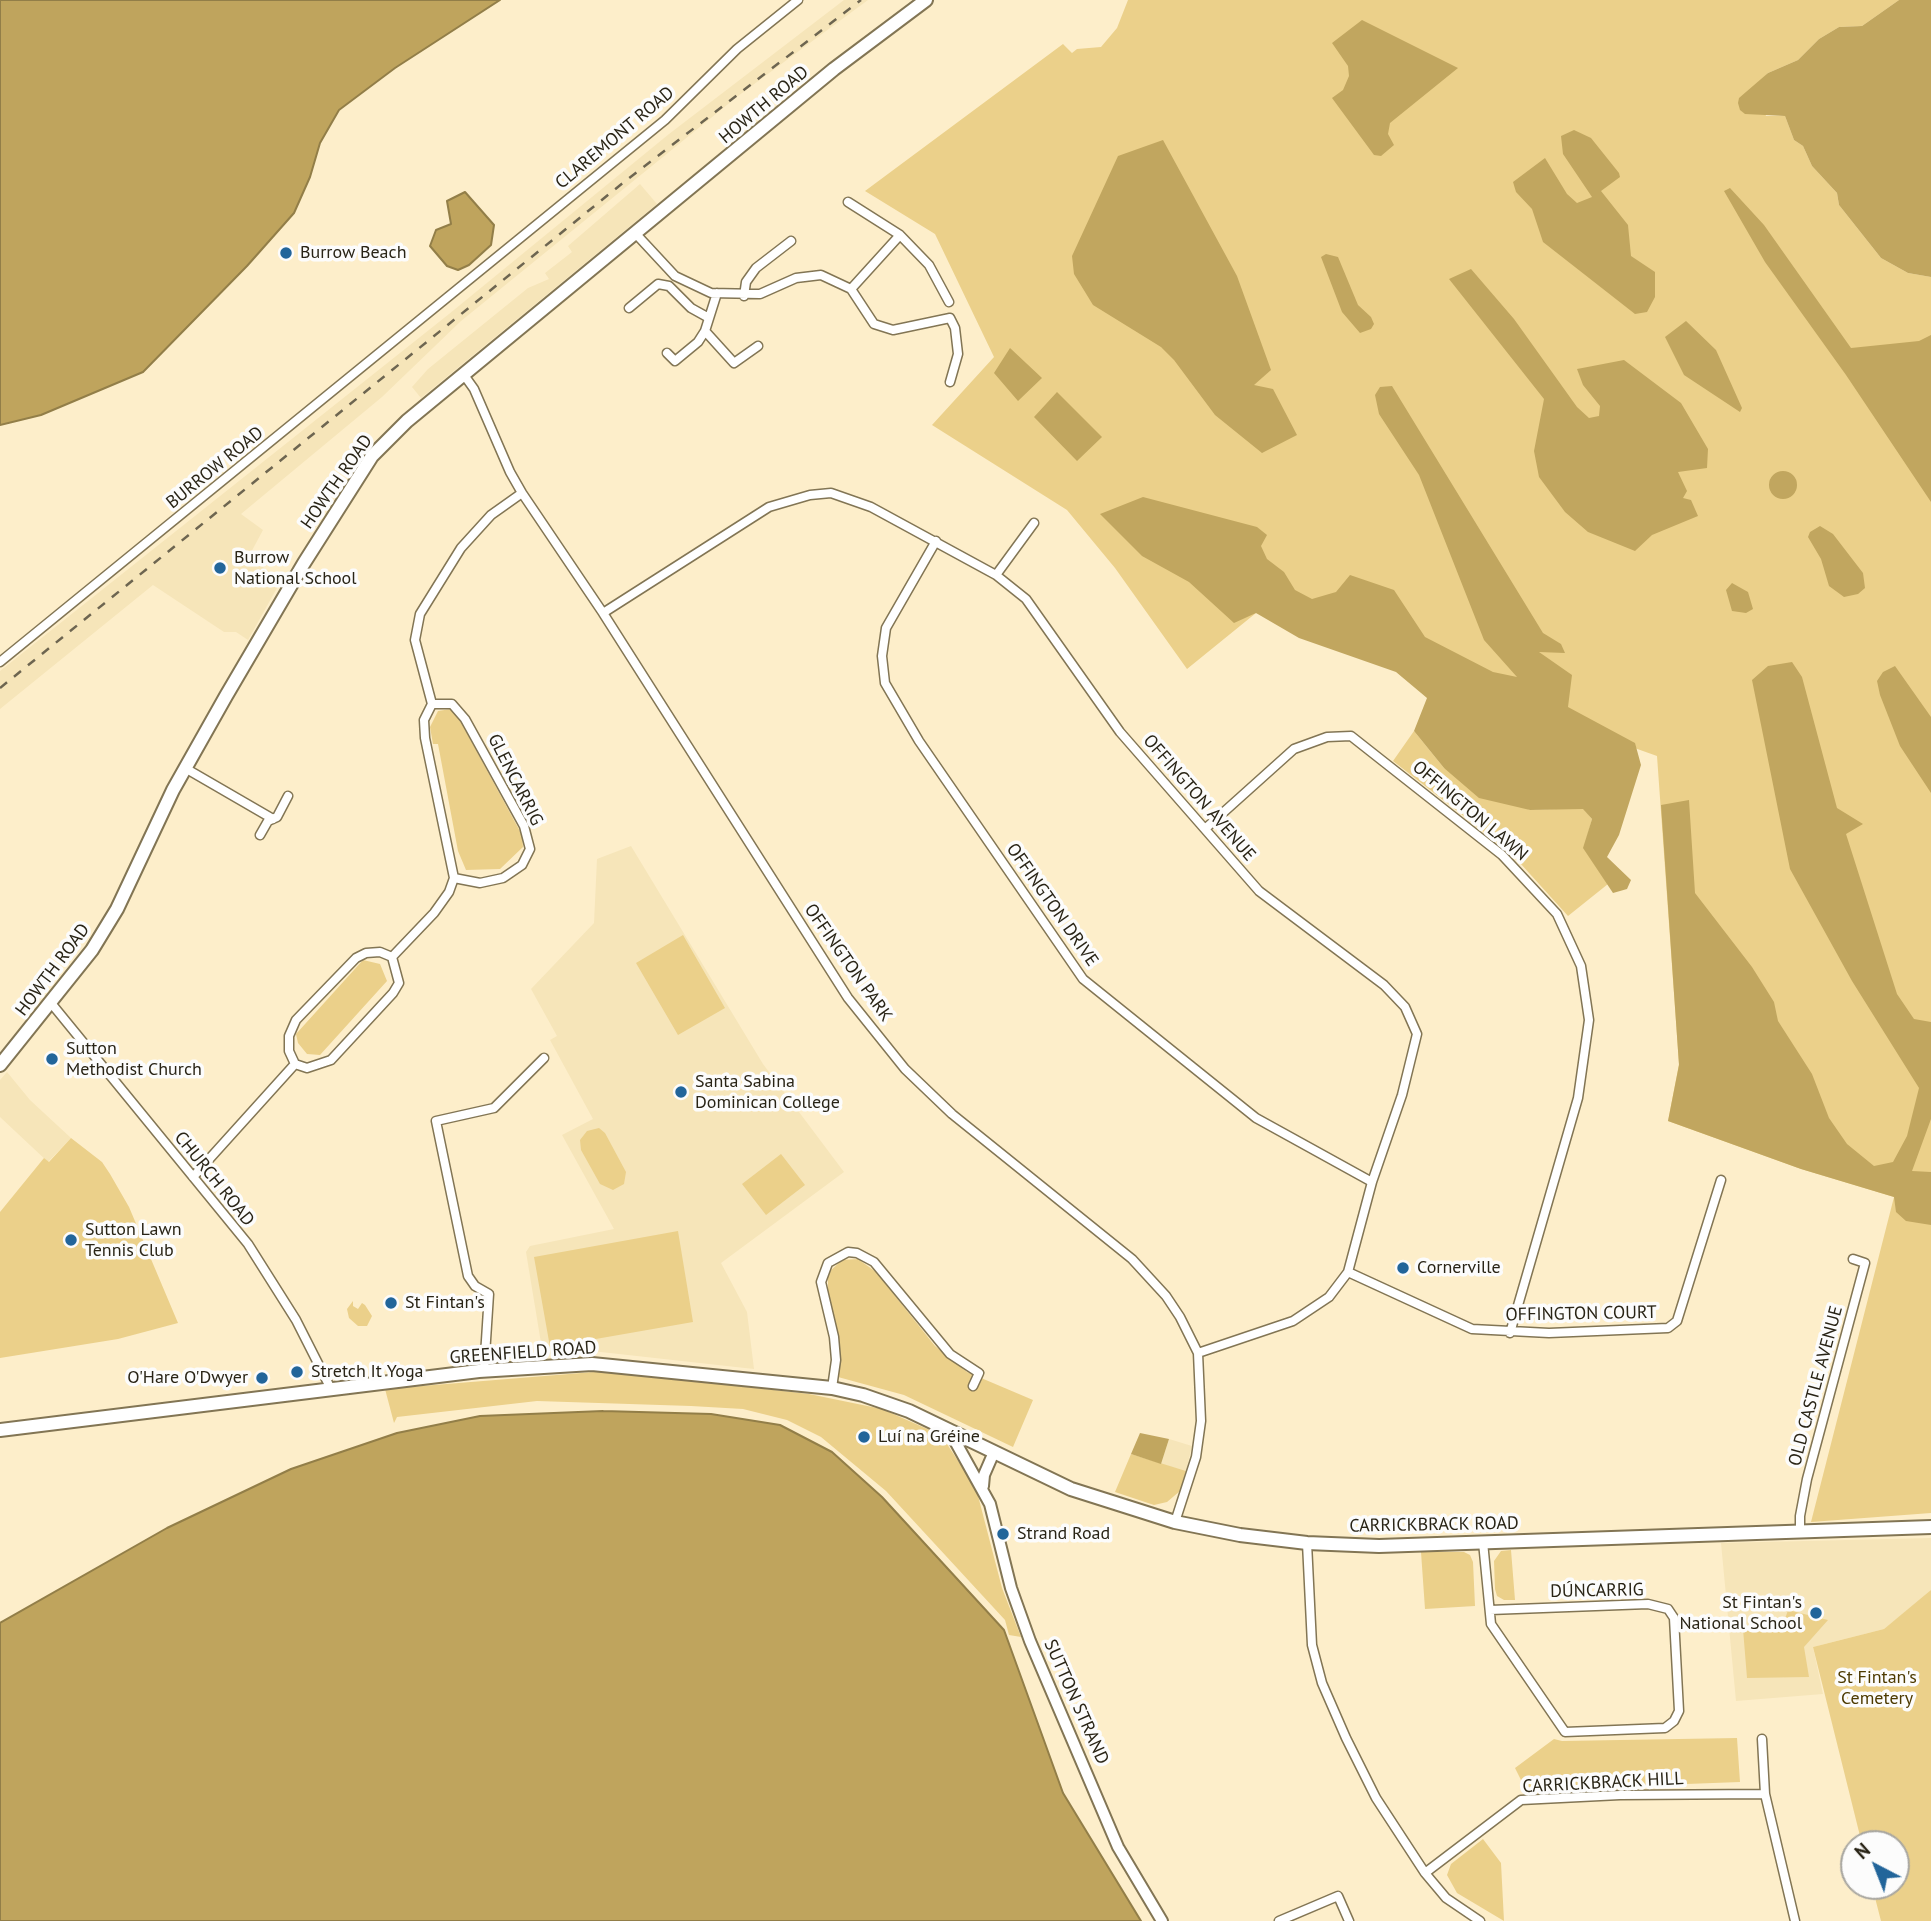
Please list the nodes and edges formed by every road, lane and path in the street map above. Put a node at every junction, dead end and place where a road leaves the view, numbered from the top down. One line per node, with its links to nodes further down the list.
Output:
1 (798, 0): 10 (street, CLAREMONT ROAD)
2 (926, 0): 4 (main road, HOWTH ROAD)
3 (848, 202): 5 (street)
4 (635, 234): 8 (street); 17 (main road, HOWTH ROAD)
5 (900, 234): 7 (street); 11 (street)
6 (791, 241): 9 (street)
7 (851, 289): 9 (street); 18 (street)
8 (718, 293): 9 (street); 13 (street)
9 (744, 296)
10 (449, 298): 24 (street, BURROW ROAD)
11 (949, 302)
12 (629, 308): 13 (street)
13 (709, 318): 14 (street)
14 (705, 331): 15 (street); 16 (street)
15 (758, 346)
16 (667, 353)
17 (464, 375): 19 (street, OFFINGTON PARK); 26 (main road, HOWTH ROAD)
18 (950, 382)
19 (522, 493): 23 (street, OFFINGTON PARK); 25 (street)
20 (1034, 523): 22 (street)
21 (936, 541): 22 (street, OFFINGTON AVENUE); 23 (street, OFFINGTON AVENUE); 39 (street, OFFINGTON DRIVE)
22 (996, 575): 29 (street, OFFINGTON AVENUE)
23 (603, 613): 43 (street, OFFINGTON PARK)
24 (0, 662)
25 (432, 704): 31 (street); 31 (street, GLENCARRIG)
26 (185, 768): 28 (street); 33 (main road, HOWTH ROAD)
27 (288, 796): 28 (street)
28 (273, 819): 30 (street)
29 (1206, 828): 39 (street, OFFINGTON AVENUE); 42 (street, OFFINGTON LAWN)
30 (260, 835)
31 (454, 878): 32 (street)
32 (392, 957): 35 (street); 35 (street)
33 (51, 1003): 36 (main road, HOWTH ROAD); 37 (street, CHURCH ROAD)
34 (544, 1058): 44 (street)
35 (295, 1064): 37 (street)
36 (0, 1065)
37 (193, 1177): 47 (street, CHURCH ROAD)
38 (1721, 1180): 42 (street, OFFINGTON COURT)
39 (1372, 1182): 41 (street, OFFINGTON AVENUE)
40 (1853, 1259): 54 (street, OLD CASTLE AVENUE)
41 (1348, 1272): 42 (street, OFFINGTON COURT); 43 (street, OFFINGTON AVENUE)
42 (1510, 1333)
43 (1198, 1353): 52 (street, OFFINGTON PARK)
44 (484, 1371): 46 (main road, GREENFIELD ROAD); 47 (main road, GREENFIELD ROAD)
45 (973, 1386): 46 (street)
46 (832, 1388): 49 (main road, GREENFIELD ROAD)
47 (331, 1389): 48 (main road, GREENFIELD ROAD)
48 (0, 1430)
49 (957, 1434): 50 (main road, CARRICKBRACK ROAD); 51 (street, SUTTON STRAND)
50 (994, 1452): 51 (street); 52 (main road, CARRICKBRACK ROAD)
51 (983, 1486): 61 (street, SUTTON STRAND)
52 (1175, 1522): 56 (main road, CARRICKBRACK ROAD)
53 (1931, 1527): 54 (main road, CARRICKBRACK ROAD)
54 (1800, 1531): 55 (main road, CARRICKBRACK ROAD)
55 (1483, 1542): 56 (main road, CARRICKBRACK ROAD); 57 (street, DÚNCARRIG)
56 (1307, 1543): 60 (street)
57 (1490, 1610): 57 (street, DÚNCARRIG)
58 (1762, 1739): 59 (street)
59 (1765, 1794): 60 (street, CARRICKBRACK HILL); 65 (street)
60 (1425, 1873): 64 (street)
61 (1162, 1921)
62 (1279, 1921): 63 (street)
63 (1349, 1921)
64 (1480, 1921)
65 (1795, 1921)

